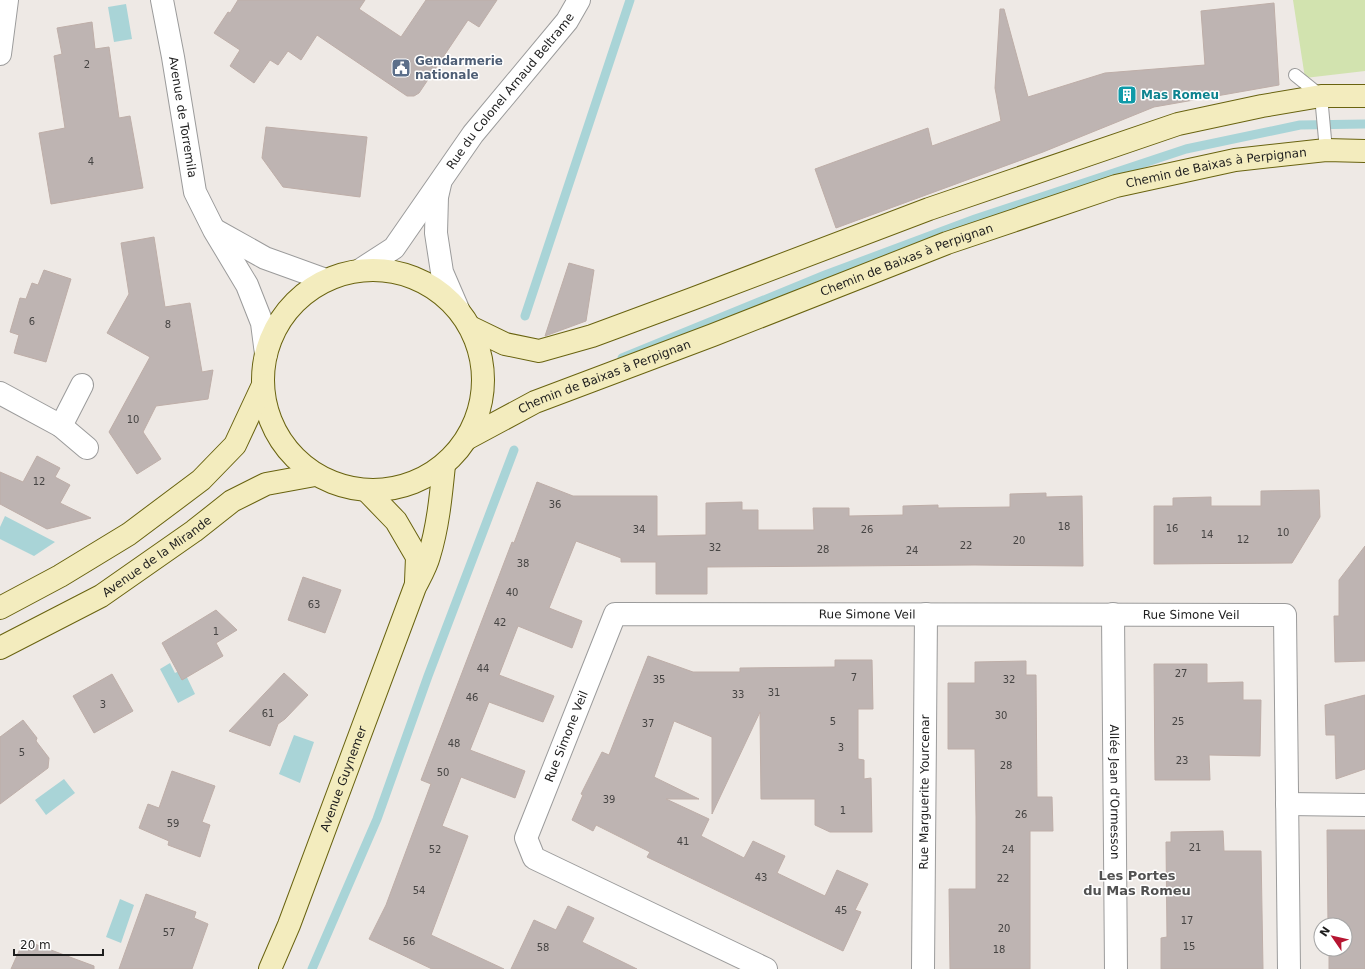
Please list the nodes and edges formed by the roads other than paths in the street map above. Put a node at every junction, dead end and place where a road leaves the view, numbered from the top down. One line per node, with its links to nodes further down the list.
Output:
1 (7, 0): 4 (street)
2 (162, 0): 11 (street, Avenue de Torremila)
3 (579, 0): 10 (street, Rue du Colonel Arnaud Beltrame)
4 (0, 54)
5 (1295, 75): 6 (lane)
6 (1321, 96): 7 (main road); 8 (lane); 15 (main road)
7 (1365, 96)
8 (1326, 150): 9 (main road, Chemin de Baixas à Perpignan); 21 (main road, Chemin de Baixas à Perpignan)
9 (1365, 151)
10 (441, 181): 12 (street, Rue du Colonel Arnaud Beltrame); 14 (street, Rue du Colonel Arnaud Beltrame)
11 (214, 230): 13 (street); 16 (street, Avenue de Torremila)
12 (360, 270): 13 (main road); 14 (main road)
13 (326, 280): 16 (main road)
14 (458, 309): 15 (main road)
15 (470, 327): 21 (main road)
16 (266, 354): 18 (main road)
17 (82, 385): 20 (street)
18 (263, 385): 24 (main road); 27 (main road)
19 (0, 393): 20 (street)
20 (60, 426): 22 (street)
21 (468, 438): 23 (main road)
22 (87, 448)
23 (444, 465): 25 (main road); 26 (main road, Avenue Guynemer)
24 (315, 475): 25 (main road); 30 (main road, Avenue de la Mirande)
25 (368, 491): 26 (main road, Avenue Guynemer)
26 (415, 587): 33 (main road, Avenue Guynemer)
27 (0, 608)
28 (926, 614): 29 (street, Rue Simone Veil); 34 (street, Rue Simone Veil); 35 (street, Rue Marguerite Yourcenar)
29 (1113, 614): 31 (street, Rue Simone Veil); 36 (street, Allée Jean d'Ormesson)
30 (0, 648)
31 (1287, 804): 32 (street); 37 (street, Rue Simone Veil)
32 (1365, 806)
33 (270, 969)
34 (766, 969)
35 (923, 969)
36 (1116, 969)
37 (1289, 969)

